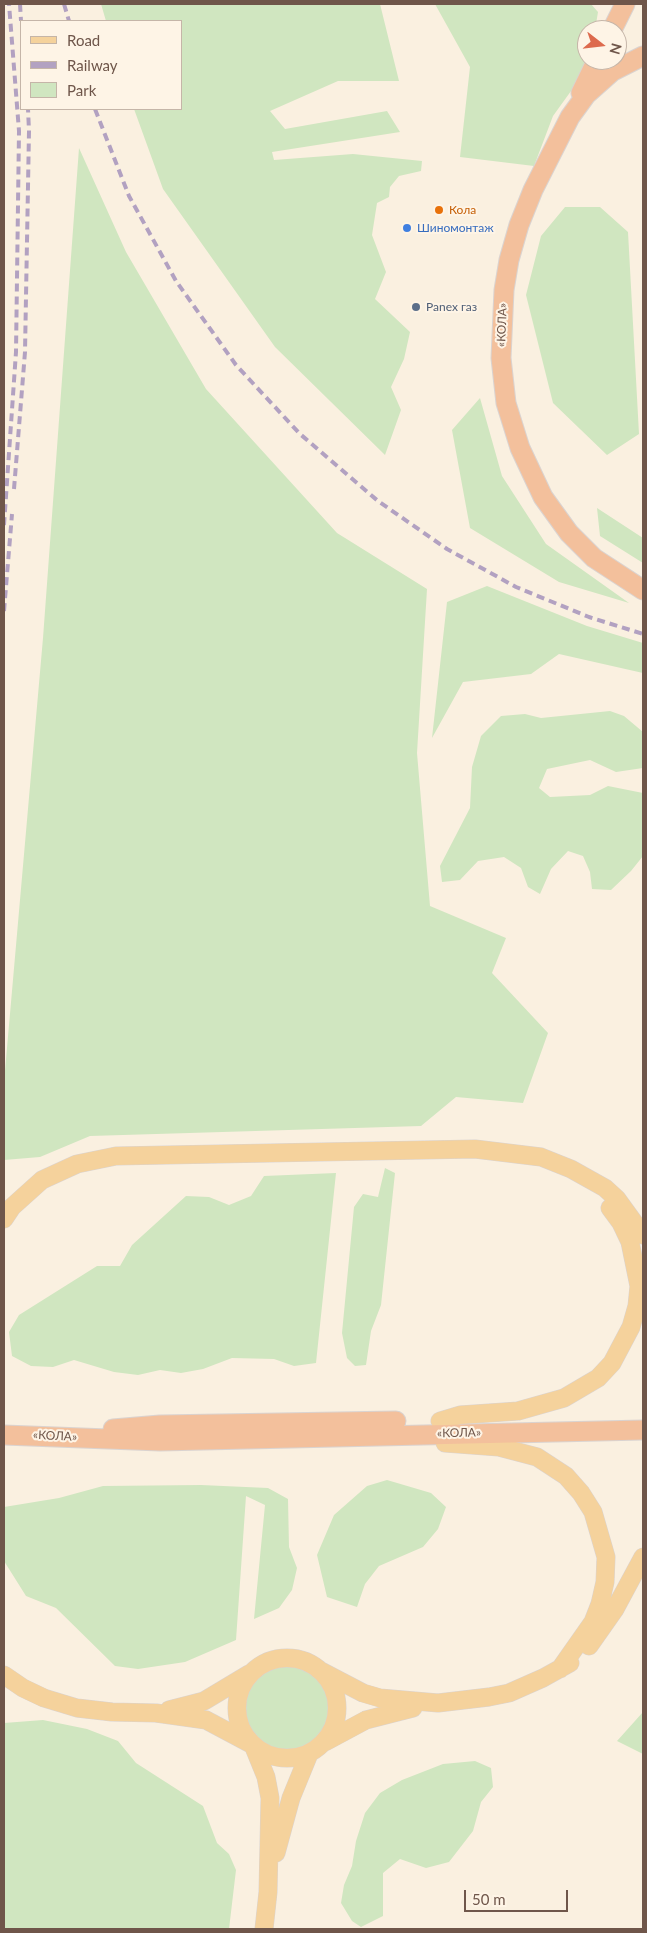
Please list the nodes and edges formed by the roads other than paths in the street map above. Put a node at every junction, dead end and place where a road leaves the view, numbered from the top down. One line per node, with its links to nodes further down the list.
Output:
1 (625, 4): 2 (highway)
2 (617, 20)
3 (643, 56): 5 (highway, «КОЛА»)
4 (592, 70): 5 (highway)
5 (570, 116): 6 (highway, «КОЛА»)
6 (643, 590)
7 (571, 1168): 8 (main road); 9 (main road); 11 (main road)
8 (4, 1219)
9 (643, 1235)
10 (643, 1420): 11 (highway, «КОЛА»)
11 (440, 1421): 14 (highway, «КОЛА»)
12 (643, 1430): 15 (highway, «КОЛА»)
13 (4, 1435): 14 (highway)
14 (25, 1435): 15 (highway, «КОЛА»)
15 (352, 1438): 17 (main road)
16 (643, 1557): 17 (main road)
17 (560, 1669): 21 (main road)
18 (319, 1670): 19 (main road); 21 (main road); 23 (main road)
19 (253, 1672): 22 (main road); 24 (main road)
20 (4, 1675): 22 (main road)
21 (438, 1703): 23 (main road)
22 (156, 1712): 24 (main road)
23 (325, 1742): 25 (main road)
24 (253, 1745): 25 (main road); 26 (main road)
25 (309, 1754): 26 (main road)
26 (268, 1892): 27 (main road)
27 (264, 1929)

